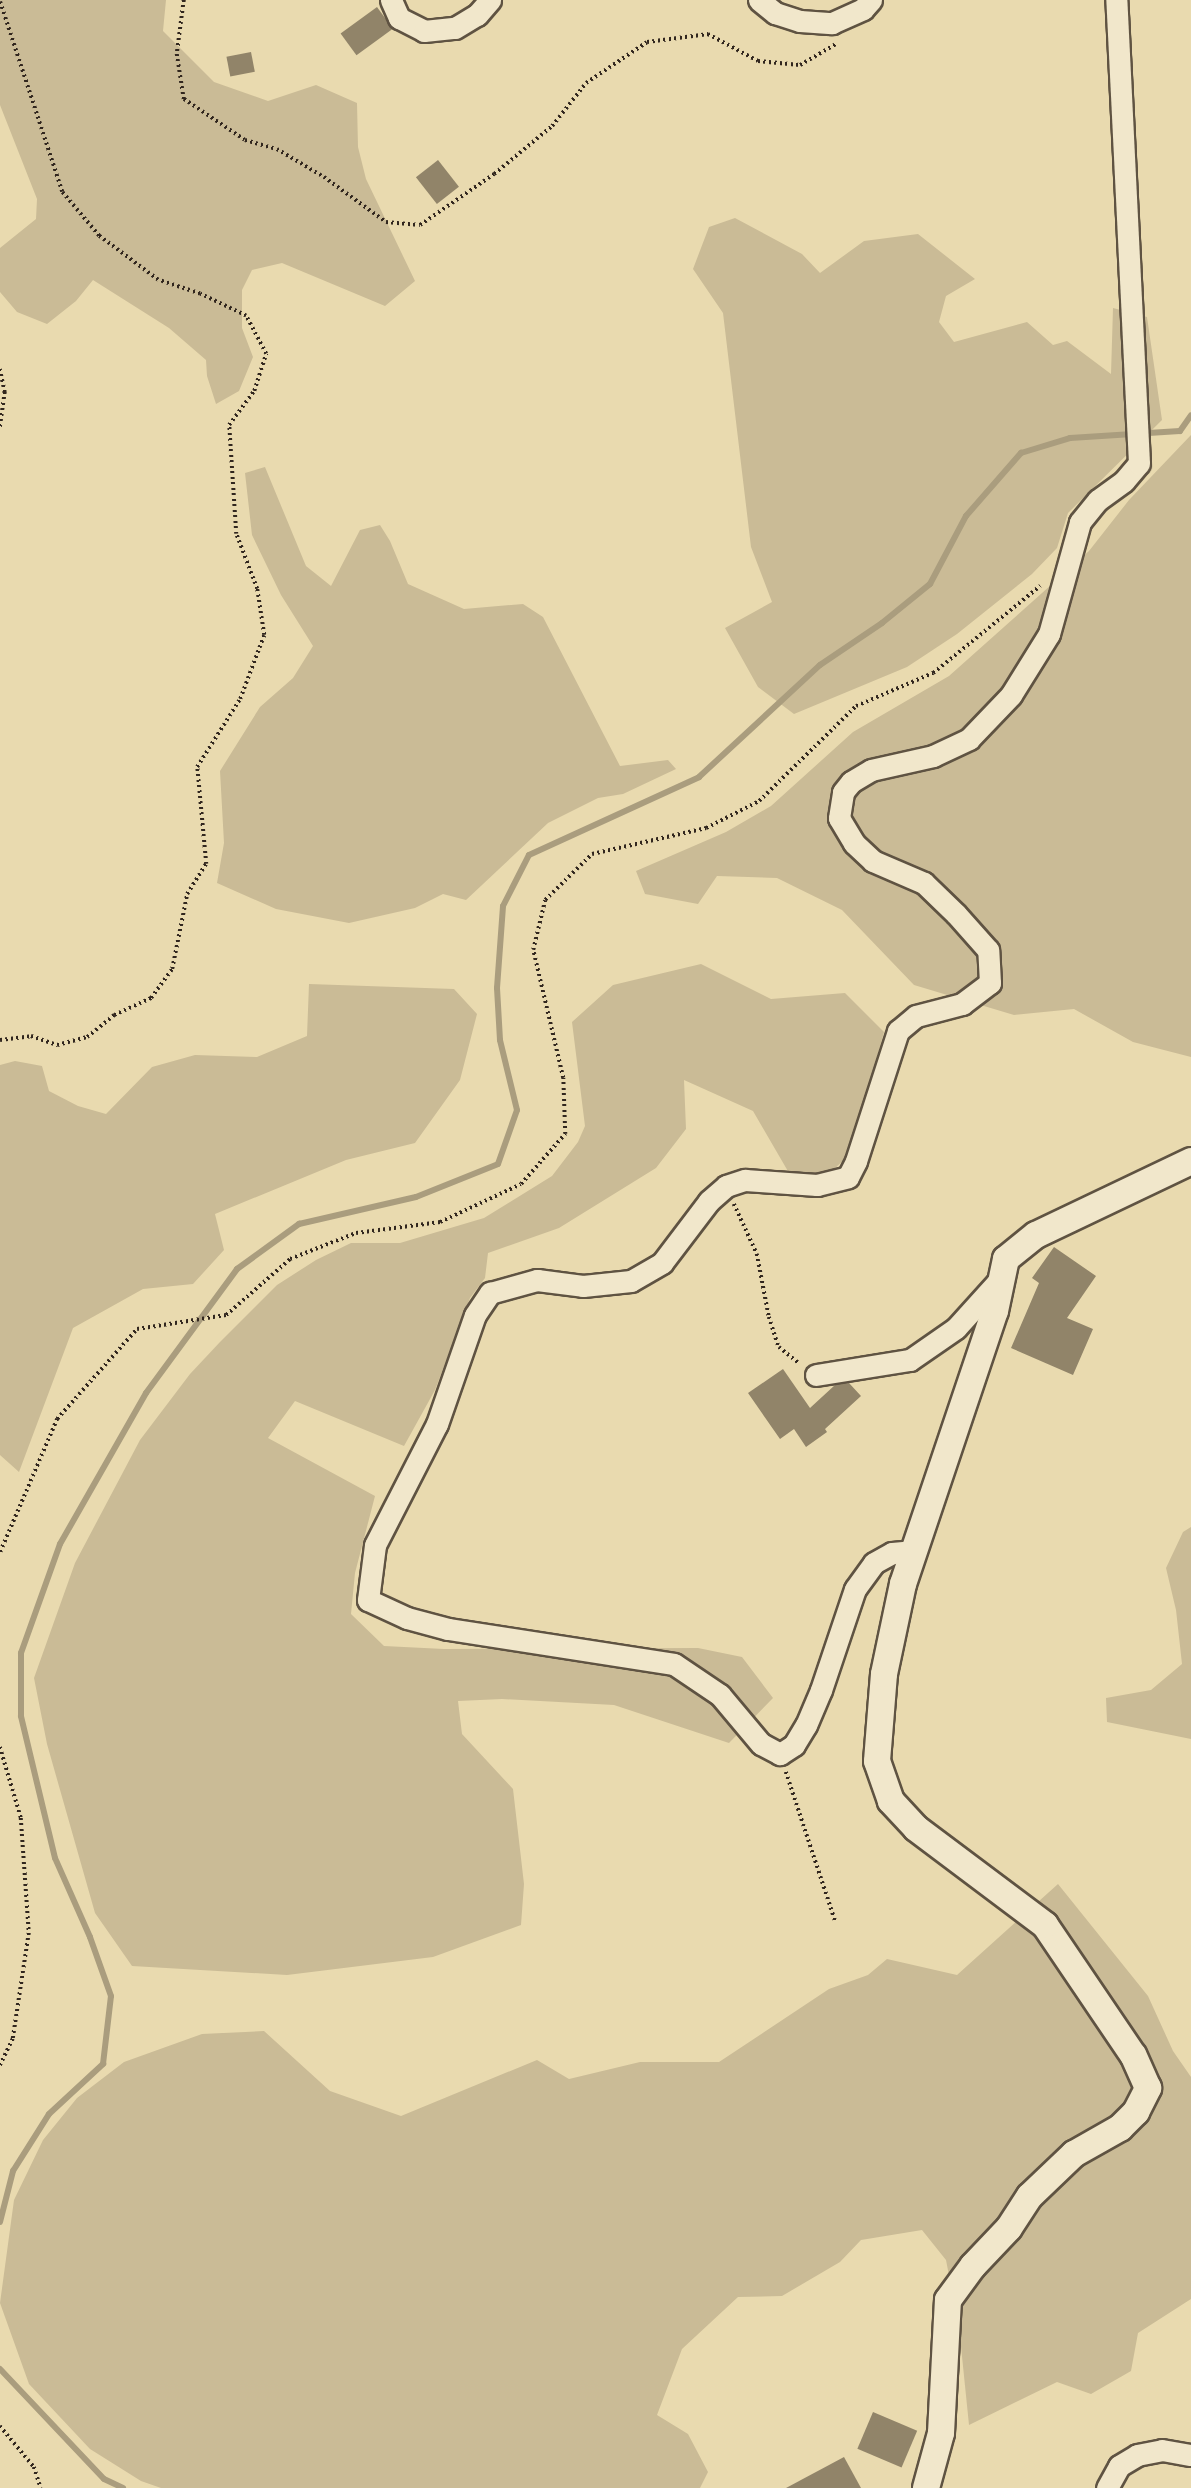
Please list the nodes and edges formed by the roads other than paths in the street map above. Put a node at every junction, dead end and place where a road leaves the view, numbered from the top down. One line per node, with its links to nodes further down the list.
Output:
1 (391, 0): 2 (street)
2 (490, 0)
3 (760, 0): 4 (street)
4 (871, 0)
5 (1116, 0): 9 (street)
6 (1191, 1161): 7 (street)
7 (1004, 1274): 8 (street); 9 (street)
8 (817, 1375)
9 (914, 1551): 11 (street)
10 (1191, 2455): 12 (street)
11 (926, 2488)
12 (1107, 2488)

